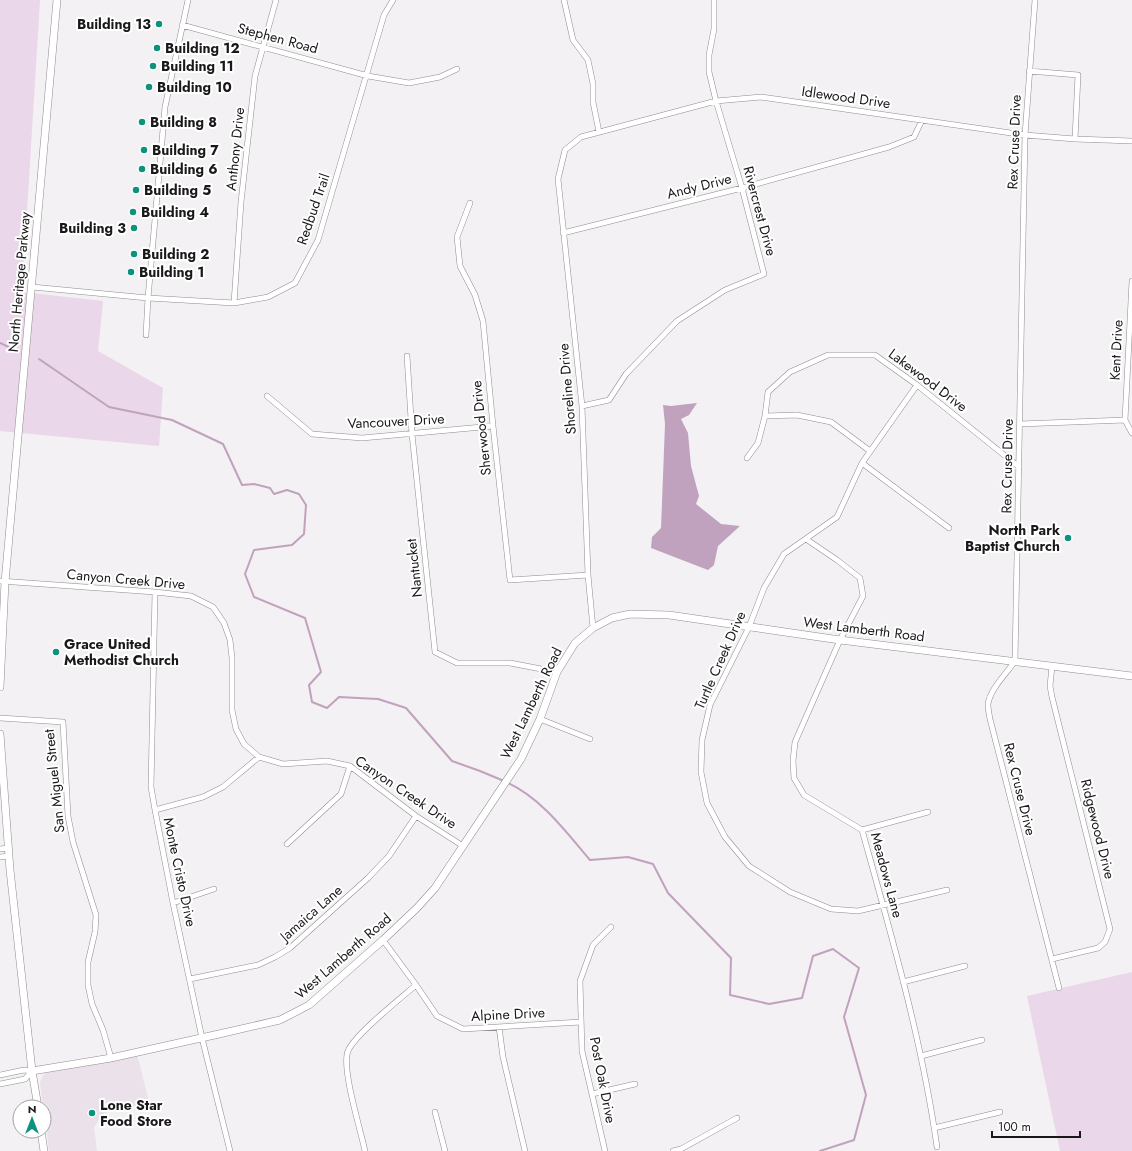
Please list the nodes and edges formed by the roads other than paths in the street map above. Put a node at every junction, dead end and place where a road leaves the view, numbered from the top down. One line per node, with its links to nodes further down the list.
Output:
1 (57, 0): 24 (street, North Heritage Parkway)
2 (188, 0): 8 (street)
3 (276, 0): 9 (street, Anthony Drive)
4 (393, 0): 12 (street, Redbud Trail)
5 (564, 0): 15 (street)
6 (714, 0): 13 (street, Rivercrest Drive)
7 (1035, 0): 11 (street, Rex Cruse Drive)
8 (182, 25): 9 (street, Stephen Road); 25 (street)
9 (263, 47): 12 (street, Stephen Road); 26 (street, Anthony Drive)
10 (457, 69): 12 (street, Stephen Road)
11 (1029, 71): 16 (street, Rex Cruse Drive); 17 (street)
12 (368, 76): 26 (street, Redbud Trail)
13 (716, 101): 14 (street, Idlewood Drive); 15 (street, Idlewood Drive); 20 (street, Rivercrest Drive)
14 (922, 120): 16 (street, Idlewood Drive); 20 (street, Andy Drive)
15 (599, 132): 19 (street, Idlewood Drive)
16 (1025, 135): 17 (street, Idlewood Drive); 34 (street, Rex Cruse Drive)
17 (1075, 140): 18 (street, Idlewood Drive)
18 (1132, 141)
19 (565, 150): 22 (street, Shoreline Drive)
20 (742, 188): 22 (street, Andy Drive); 31 (street, Rivercrest Drive)
21 (470, 203): 35 (street, Sherwood Drive)
22 (563, 233): 31 (street, Shoreline Drive)
23 (1132, 280): 33 (street, Kent Drive)
24 (32, 287): 25 (street, Redbud Trail); 45 (street, North Heritage Parkway)
25 (148, 298): 26 (street, Redbud Trail); 27 (street)
26 (234, 303)
27 (146, 335)
28 (407, 356): 36 (street, Nantucket)
29 (917, 385): 32 (street, Lakewood Drive); 38 (street, Turtle Creek Drive); 41 (street, Lakewood Drive)
30 (267, 396): 36 (street, Vancouver Drive)
31 (582, 406): 44 (street, Shoreline Drive)
32 (766, 416): 38 (street); 39 (street, Lakewood Drive)
33 (1124, 420): 34 (street); 37 (street)
34 (1020, 424): 41 (street, Rex Cruse Drive)
35 (493, 426): 36 (street, Vancouver Drive); 44 (street, Sherwood Drive)
36 (412, 434): 52 (street, Nantucket)
37 (1132, 434)
38 (870, 451): 40 (street, Turtle Creek Drive)
39 (747, 458)
40 (862, 463): 42 (street); 43 (street, Turtle Creek Drive)
41 (1019, 467): 50 (street, Rex Cruse Drive)
42 (949, 528)
43 (806, 539): 47 (street, Turtle Creek Drive); 49 (street, Meadows Lane)
44 (588, 575): 48 (street, Shoreline Drive)
45 (2, 582): 46 (street, Canyon Creek Drive); 54 (street, North Heritage Parkway)
46 (156, 592): 59 (street, Canyon Creek Drive); 61 (street, Monte Cristo Drive)
47 (749, 627): 48 (street, West Lamberth Road); 49 (street, West Lamberth Road); 74 (street, Turtle Creek Drive)
48 (592, 628): 52 (street, West Lamberth Road)
49 (840, 640): 50 (street, West Lamberth Road); 64 (street, Meadows Lane)
50 (1015, 661): 51 (street, West Lamberth Road); 77 (street, Rex Cruse Drive)
51 (1052, 666): 53 (street, West Lamberth Road); 77 (street, Ridgewood Drive)
52 (557, 672): 56 (street, West Lamberth Road)
53 (1132, 676)
54 (0, 687)
55 (0, 718): 88 (street, San Miguel Street)
56 (540, 719): 58 (street); 66 (street, West Lamberth Road)
57 (0, 734): 67 (street)
58 (590, 739)
59 (259, 757): 60 (street, Canyon Creek Drive); 61 (street)
60 (350, 766): 63 (street, Canyon Creek Drive); 65 (street)
61 (155, 810): 73 (street, Monte Cristo Drive)
62 (928, 812): 64 (street)
63 (416, 816): 66 (street, Canyon Creek Drive); 79 (street, Jamaica Lane)
64 (862, 830): 74 (street, Meadows Lane)
65 (287, 844)
66 (463, 846): 76 (street, West Lamberth Road)
67 (8, 848): 68 (street); 69 (street)
68 (0, 849)
69 (9, 856): 70 (street); 89 (street)
70 (0, 857)
71 (214, 889): 73 (street)
72 (947, 890): 74 (street, Turtle Creek Drive)
73 (173, 902): 79 (street, Monte Cristo Drive)
74 (883, 906): 80 (street, Meadows Lane)
75 (611, 927): 83 (street, Post Oak Drive)
76 (383, 940): 81 (street, Alpine Drive); 85 (street, West Lamberth Road)
77 (1052, 959): 82 (street, Rex Cruse Drive)
78 (965, 966): 80 (street)
79 (190, 979): 85 (street, Monte Cristo Drive)
80 (903, 982): 87 (street, Meadows Lane)
81 (416, 985): 84 (street, Alpine Drive); 103 (street)
82 (1059, 988)
83 (581, 1022): 84 (street, Alpine Drive); 93 (street, Post Oak Drive)
84 (499, 1027): 105 (street)
85 (202, 1038): 88 (street, West Lamberth Road); 102 (street, Monte Cristo Drive)
86 (982, 1040): 87 (street)
87 (921, 1056): 98 (street, Meadows Lane)
88 (111, 1058): 89 (street, West Lamberth Road)
89 (32, 1071): 90 (street, West Lamberth Road); 91 (street, West Lamberth Road); 94 (street)
90 (0, 1075)
91 (0, 1084)
92 (635, 1084): 93 (street)
93 (592, 1094): 106 (street, Post Oak Drive)
94 (37, 1099)
95 (435, 1112): 104 (street)
96 (1000, 1112): 98 (street)
97 (738, 1118): 107 (street)
98 (934, 1128): 100 (street, Meadows Lane)
99 (42, 1139): 101 (street)
100 (937, 1147)
101 (44, 1151)
102 (230, 1151)
103 (365, 1151)
104 (445, 1151)
105 (525, 1151)
106 (605, 1151)
107 (673, 1151)

